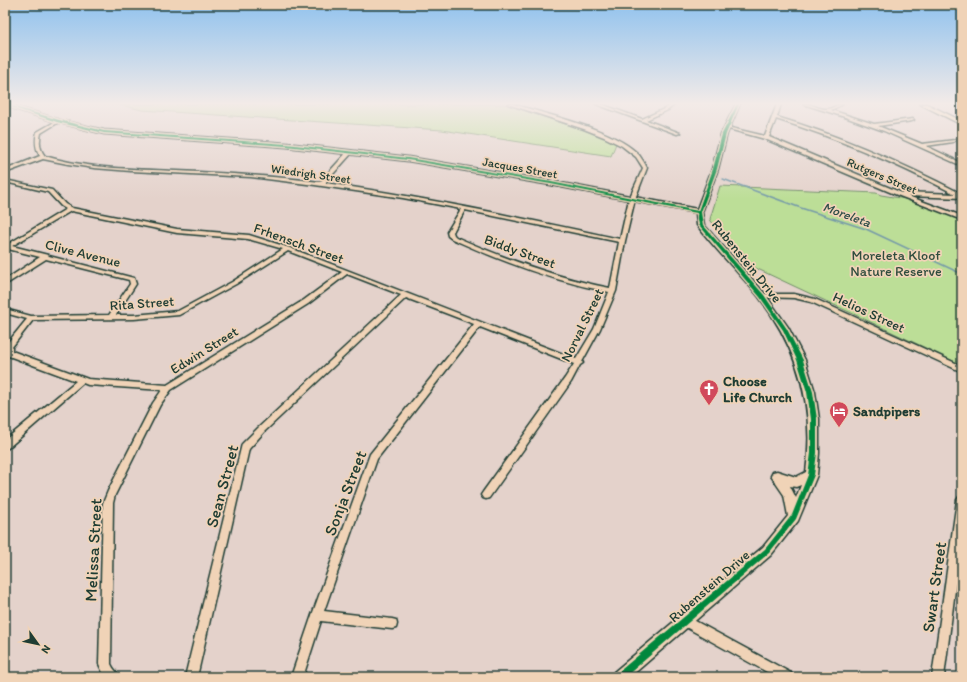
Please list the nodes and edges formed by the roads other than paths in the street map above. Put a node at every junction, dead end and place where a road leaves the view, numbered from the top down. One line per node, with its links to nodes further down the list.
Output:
1 (38, 136): 12 (street)
2 (158, 136): 11 (street, Jacques Street)
3 (603, 136): 20 (street, Norval Street)
4 (725, 136): 23 (street, Rubenstein Drive)
5 (758, 136): 8 (street, Rutgers Street)
6 (834, 136): 19 (street)
7 (900, 136): 10 (street)
8 (767, 138): 18 (street, Rutgers Street)
9 (953, 141): 10 (street)
10 (923, 146): 13 (street)
11 (350, 152): 16 (street); 20 (street, Jacques Street)
12 (42, 157): 14 (street); 16 (street, Wiedrigh Street)
13 (962, 165)
14 (5, 172)
15 (5, 181): 22 (street, Frhensch Street)
16 (321, 184): 21 (street, Wiedrigh Street)
17 (886, 193): 18 (street)
18 (899, 194): 19 (street); 24 (street, Rutgers Street)
19 (962, 196)
20 (632, 199): 23 (street, Jacques Street); 25 (street, Norval Street)
21 (464, 208): 25 (street, Wiedrigh Street); 31 (street, Biddy Street)
22 (70, 209): 26 (street); 27 (street, Frhensch Street)
23 (698, 212): 33 (street, Rubenstein Drive)
24 (962, 218)
25 (622, 241): 31 (street, Norval Street)
26 (6, 247): 28 (street, Clive Avenue)
27 (288, 249): 29 (street, Frhensch Street); 35 (street, Rita Street)
28 (46, 256): 30 (street); 35 (street, Clive Avenue)
29 (346, 272): 32 (street, Frhensch Street); 41 (street, Edwin Street)
30 (5, 283)
31 (613, 291): 38 (street, Norval Street)
32 (405, 295): 37 (street, Frhensch Street); 51 (street, Sean Street)
33 (762, 296): 39 (street, Helios Street); 43 (street, Rubenstein Drive)
34 (5, 311): 36 (street, Rita Street)
35 (111, 317): 36 (street, Rita Street)
36 (31, 318): 40 (street, Edwin Street)
37 (478, 324): 38 (street, Frhensch Street); 47 (street, Sonja Street)
38 (579, 363): 44 (street, Norval Street)
39 (962, 369)
40 (82, 380): 41 (street, Edwin Street); 42 (street)
41 (168, 388): 50 (street, Melissa Street)
42 (5, 445)
43 (811, 475): 46 (street, Rubenstein Drive); 46 (street)
44 (486, 495)
45 (962, 500): 55 (street, Swart Street)
46 (794, 517): 48 (street, Rubenstein Drive)
47 (317, 615): 49 (street); 52 (street, Sonja Street)
48 (686, 621): 53 (street, Rubenstein Drive); 54 (street)
49 (392, 624)
50 (114, 677)
51 (191, 677)
52 (297, 677)
53 (619, 677)
54 (787, 677)
55 (938, 677)

